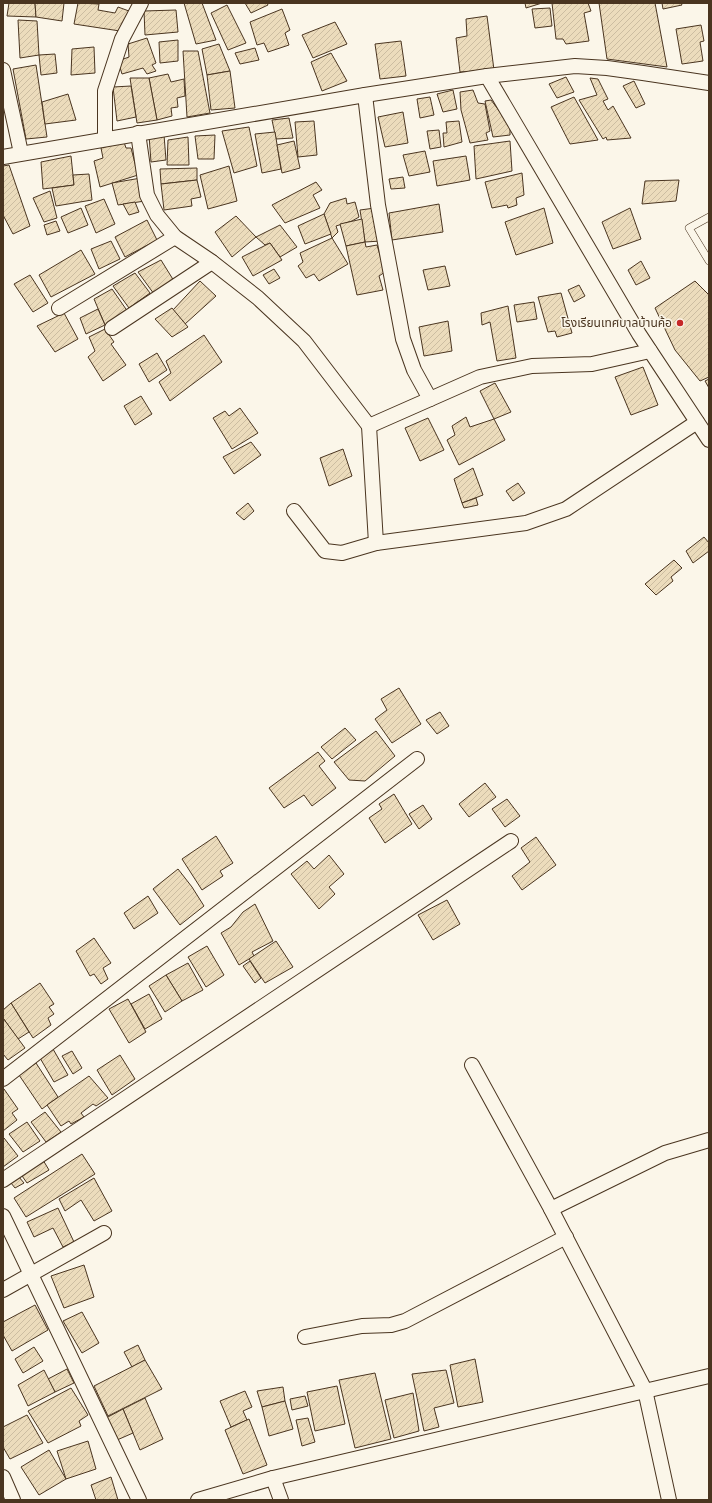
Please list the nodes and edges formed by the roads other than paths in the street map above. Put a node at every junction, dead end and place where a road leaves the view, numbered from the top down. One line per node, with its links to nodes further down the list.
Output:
1 (141, 3): 7 (street)
2 (3, 70): 8 (street)
3 (487, 76): 4 (street); 5 (street); 16 (street)
4 (709, 83)
5 (365, 95): 6 (street); 17 (street)
6 (138, 133): 7 (street); 11 (street)
7 (105, 139): 8 (street)
8 (21, 153): 9 (street)
9 (3, 156)
10 (709, 217): 12 (lane)
11 (175, 237): 13 (street); 14 (street)
12 (709, 261)
13 (212, 262): 15 (street); 19 (street)
14 (59, 308)
15 (112, 328)
16 (650, 351): 17 (street); 18 (street)
17 (430, 399): 19 (street)
18 (697, 422): 20 (street); 22 (street)
19 (369, 426): 22 (street)
20 (709, 440)
21 (294, 511): 22 (street)
22 (376, 543)
23 (417, 759): 26 (street)
24 (511, 840): 28 (street)
25 (472, 1065): 29 (street)
26 (3, 1078)
27 (709, 1140): 29 (street)
28 (3, 1180)
29 (551, 1209): 32 (street)
30 (3, 1217): 33 (street)
31 (104, 1233): 33 (street)
32 (566, 1238): 35 (street); 37 (street)
33 (31, 1275): 34 (street); 41 (street)
34 (3, 1290)
35 (305, 1337)
36 (709, 1376): 37 (street)
37 (645, 1390): 39 (street); 44 (street)
38 (3, 1477): 40 (street)
39 (273, 1478): 42 (street); 43 (street)
40 (14, 1500)
41 (139, 1500)
42 (198, 1500)
43 (282, 1500)
44 (669, 1500)

